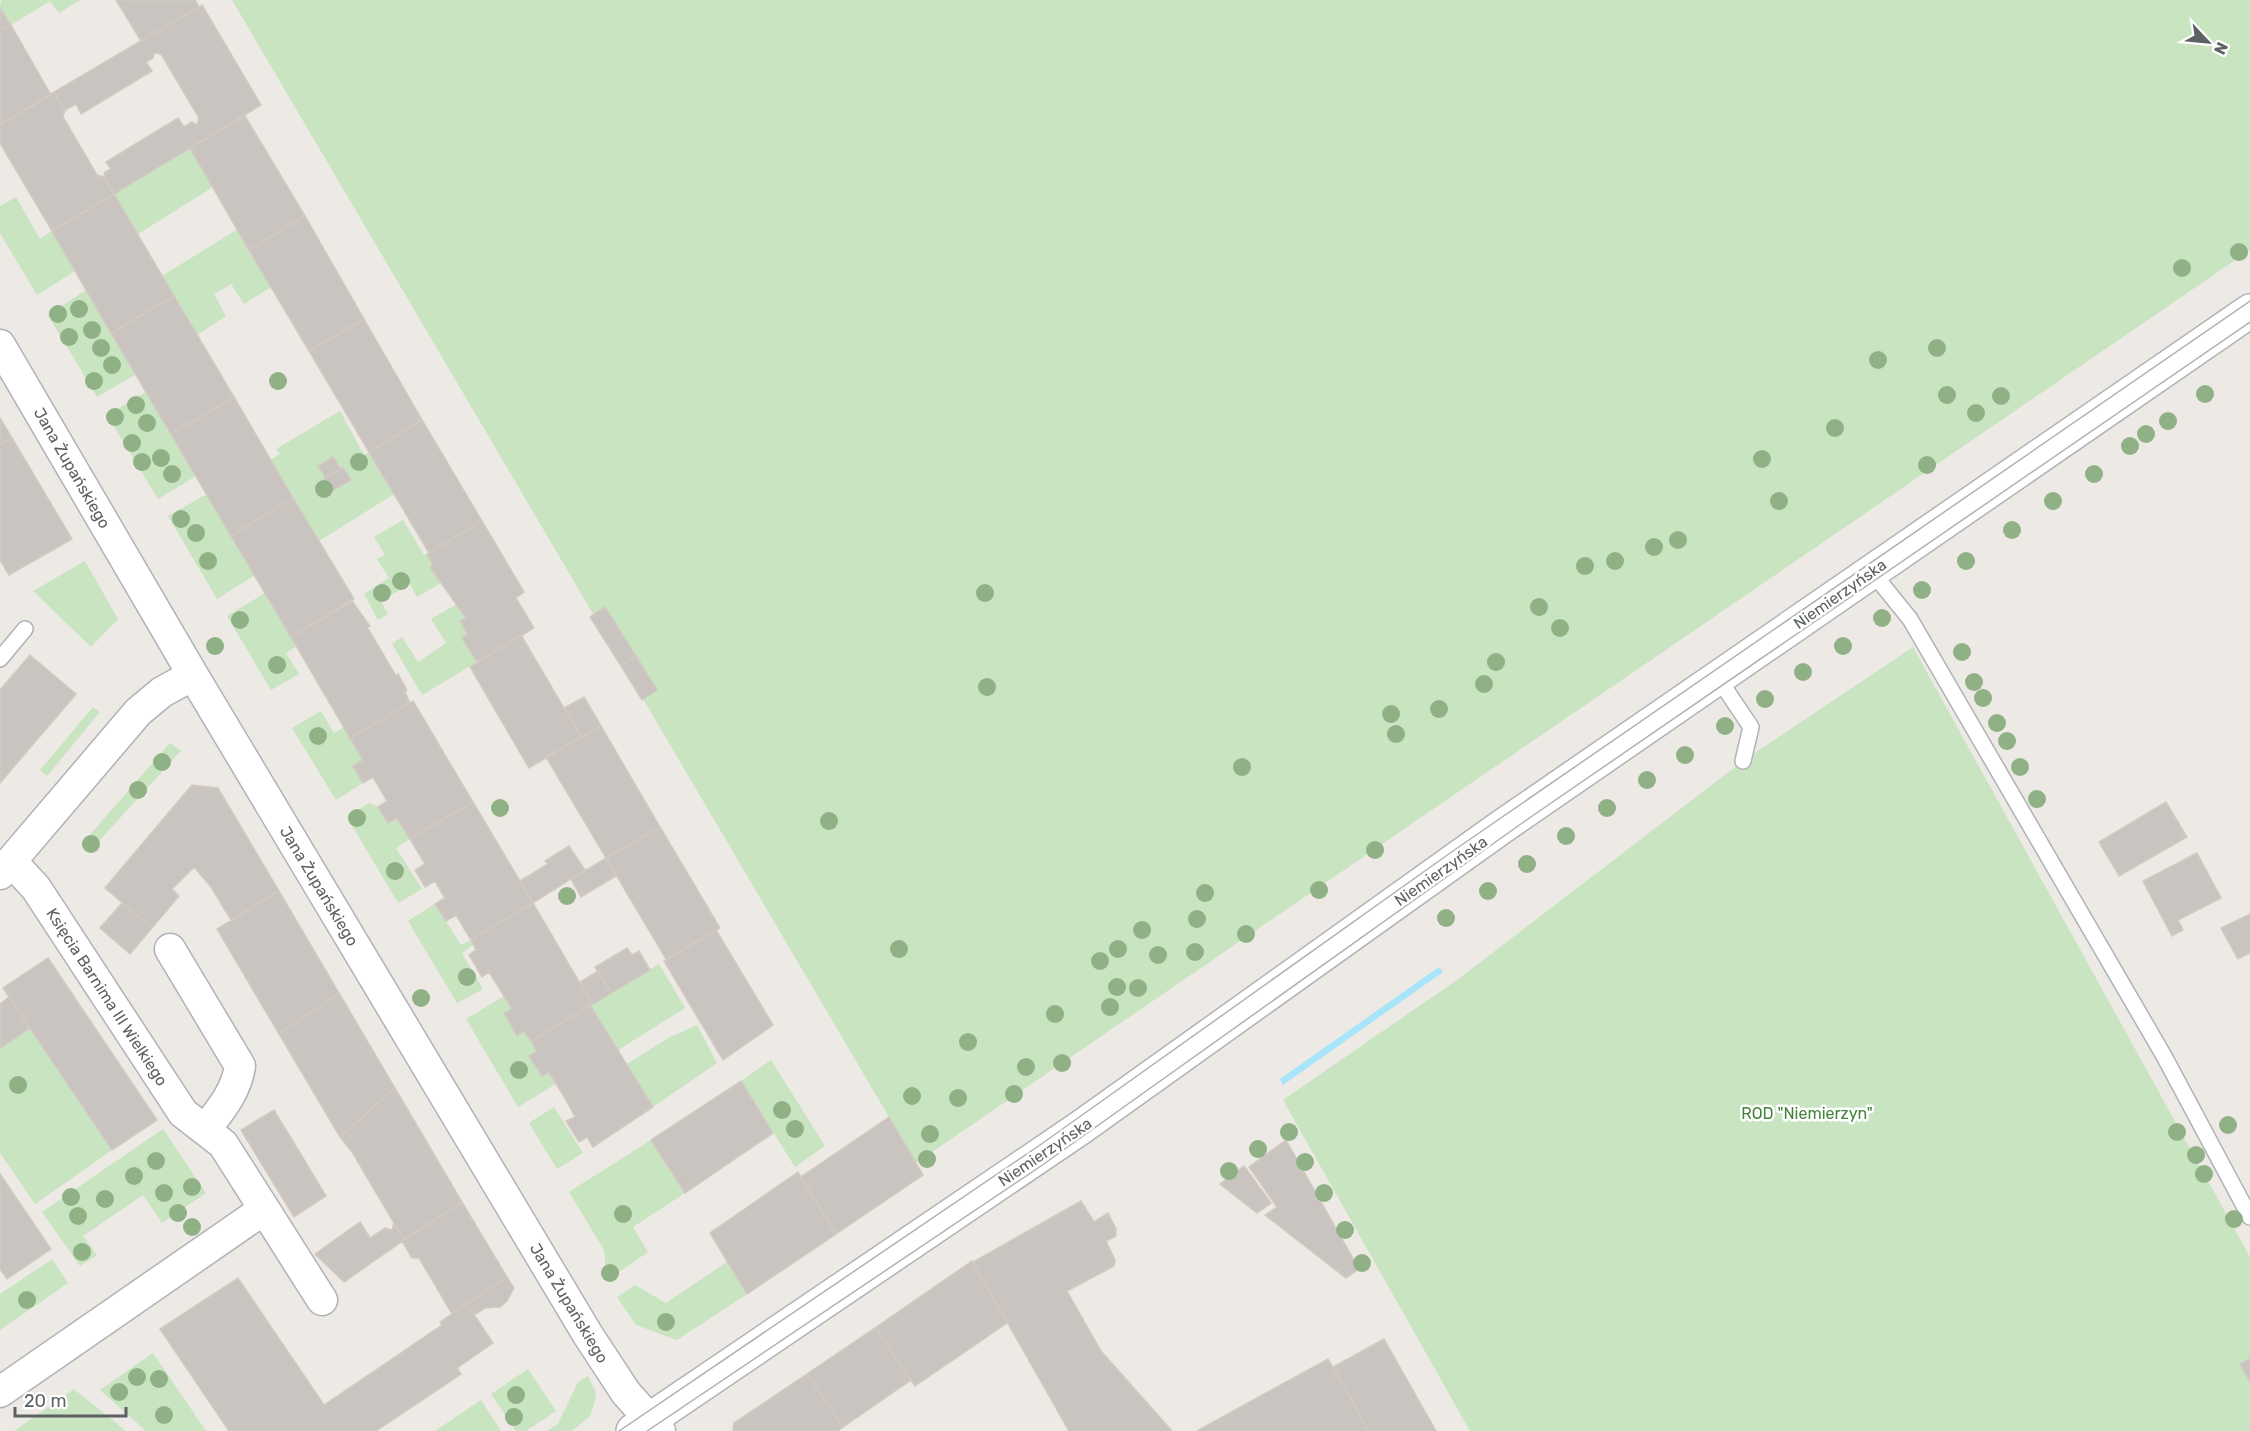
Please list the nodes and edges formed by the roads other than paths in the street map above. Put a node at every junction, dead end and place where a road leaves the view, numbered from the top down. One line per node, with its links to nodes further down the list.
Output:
1 (2250, 311): 3 (street, Niemierzyńska)
2 (0, 345): 6 (street, Jana Żupańskiego)
3 (1872, 572): 7 (street, Niemierzyńska); 13 (lane)
4 (25, 629): 5 (lane)
5 (0, 659)
6 (193, 675): 9 (street, Księcia Barnima III Wielkiego); 16 (street, Jana Żupańskiego)
7 (1718, 678): 8 (lane); 16 (street, Niemierzyńska)
8 (1743, 761)
9 (6, 868): 11 (street, Księcia Barnima III Wielkiego)
10 (170, 949): 11 (street)
11 (205, 1130): 12 (street, Księcia Barnima III Wielkiego)
12 (263, 1210): 14 (street, Księcia Barnima III Wielkiego); 15 (street)
13 (2250, 1217)
14 (322, 1300)
15 (0, 1392)
16 (647, 1427)

